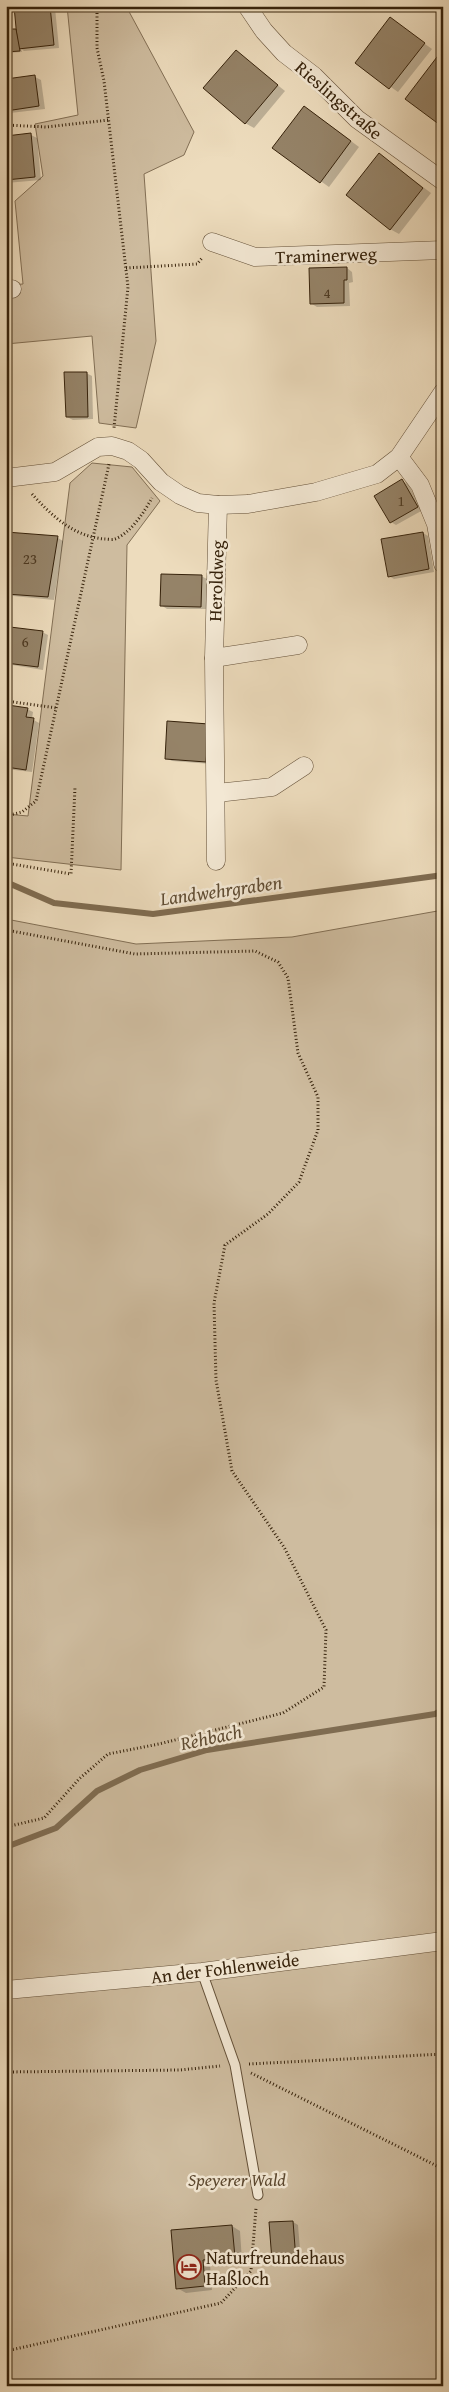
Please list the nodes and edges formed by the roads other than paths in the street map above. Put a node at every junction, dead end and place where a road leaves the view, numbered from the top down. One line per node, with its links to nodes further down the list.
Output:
1 (247, 6): 2 (street, Rieslingstraße)
2 (443, 182)
3 (212, 242): 4 (street, Traminerweg)
4 (443, 250)
5 (443, 392): 6 (street)
6 (399, 457): 8 (street); 9 (street)
7 (12, 478): 8 (street)
8 (218, 505): 11 (street, Heroldweg)
9 (443, 564)
10 (298, 645): 11 (street)
11 (214, 658): 13 (street, Heroldweg)
12 (304, 766): 13 (street)
13 (217, 793): 14 (street, Heroldweg)
14 (216, 861)
15 (443, 1941): 16 (street, An der Fohlenweide)
16 (202, 1972): 17 (street, An der Fohlenweide); 18 (lane)
17 (6, 1990)
18 (258, 2195)

